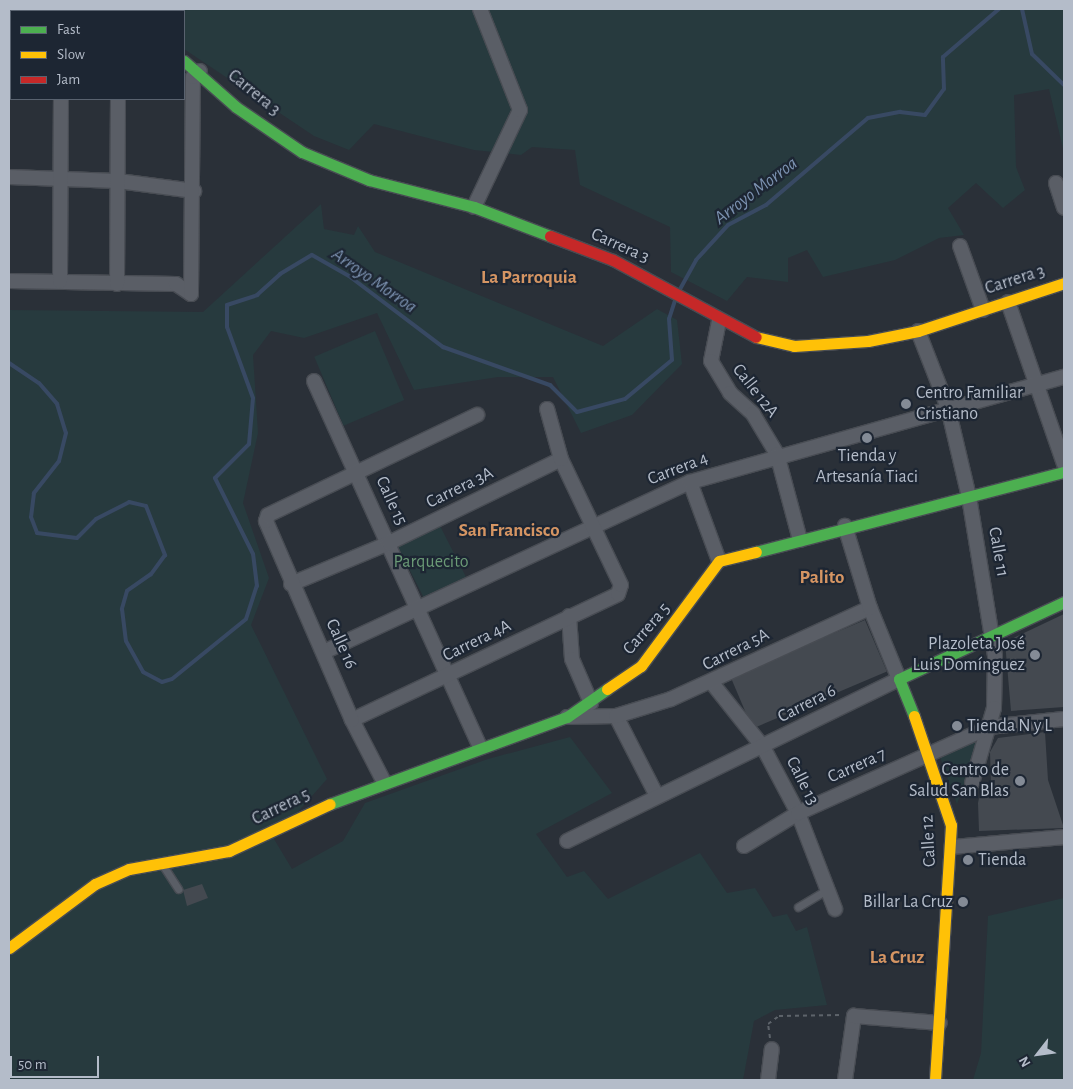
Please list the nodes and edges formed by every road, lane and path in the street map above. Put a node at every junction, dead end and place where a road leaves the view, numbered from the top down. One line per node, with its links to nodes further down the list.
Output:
1 (480, 9): 11 (street)
2 (185, 63): 3 (street, Carrera 3)
3 (192, 75): 10 (street); 11 (street, Carrera 3)
4 (60, 100): 6 (street)
5 (118, 100): 8 (street)
6 (60, 176): 7 (street); 8 (street); 15 (street)
7 (9, 177)
8 (118, 181): 10 (street); 17 (street)
9 (1056, 183): 12 (street)
10 (194, 191): 17 (street)
11 (474, 207): 20 (street, Carrera 3)
12 (1064, 208)
13 (960, 246): 19 (street)
14 (9, 281): 15 (street)
15 (60, 281): 17 (street)
16 (1064, 283): 18 (street, Carrera 3)
17 (117, 284)
18 (1008, 302): 19 (street, Carrera 3); 24 (street)
19 (983, 310): 21 (street, Carrera 3)
20 (718, 321): 21 (street, Carrera 3); 28 (street, Calle 12A)
21 (918, 331): 25 (street, Calle 11)
22 (1064, 377): 24 (street, Carrera 4)
23 (314, 381): 32 (street, Calle 15)
24 (1037, 384): 25 (street, Carrera 4); 30 (street)
25 (948, 408): 28 (street, Carrera 4); 34 (street, Calle 11)
26 (548, 409): 29 (street)
27 (477, 416): 32 (street)
28 (777, 454): 33 (street, Carrera 4); 37 (street, Calle 12A)
29 (561, 459): 35 (street); 38 (street, Carrera 3A)
30 (1064, 464)
31 (1064, 472): 34 (street)
32 (357, 474): 38 (street, Calle 15); 40 (street, Calle 16)
33 (690, 482): 35 (street, Carrera 4); 39 (street)
34 (969, 497): 36 (street); 45 (street, Calle 11)
35 (595, 524): 43 (street, Carrera 4); 44 (street, Carrera 4A)
36 (845, 526): 37 (street); 42 (street, Calle 12)
37 (800, 540): 39 (street)
38 (389, 543): 40 (street, Carrera 3A); 43 (street, Calle 15)
39 (719, 561): 50 (street, Carrera 5)
40 (291, 584): 46 (street, Calle 16)
41 (1064, 602): 45 (street, Carrera 6)
42 (870, 608): 48 (street, Calle 12); 49 (street, Carrera 5A)
43 (420, 609): 46 (street, Carrera 4); 47 (street, Calle 15)
44 (569, 616): 47 (street, Carrera 4A); 50 (street)
45 (993, 634): 48 (street, Carrera 6); 55 (street, Calle 11)
46 (326, 651): 54 (street, Calle 16)
47 (451, 675): 54 (street, Carrera 4A); 56 (street, Calle 15)
48 (899, 679): 57 (street, Carrera 6); 58 (street, Calle 12)
49 (712, 684): 51 (street, Carrera 5A); 57 (street, Calle 13)
50 (591, 703): 52 (street, Carrera 5)
51 (616, 716): 52 (street, Carrera 5A); 61 (street)
52 (567, 717): 56 (street, Carrera 5)
53 (1064, 719): 55 (street, Carrera 7)
54 (352, 720): 59 (street, Calle 16)
55 (989, 727): 58 (street, Carrera 7); 60 (street, Calle 11)
56 (480, 747): 59 (street, Carrera 5)
57 (763, 747): 61 (street, Carrera 6); 62 (street, Calle 13)
58 (930, 754): 62 (street, Carrera 7); 66 (street, Calle 12)
59 (384, 782): 67 (street, Carrera 5)
60 (972, 783)
61 (657, 796): 64 (street, Carrera 6)
62 (798, 813): 65 (street, Carrera 7); 69 (street, Calle 13)
63 (1064, 837): 66 (street)
64 (567, 841)
65 (744, 846)
66 (952, 847): 74 (street, Calle 12)
67 (161, 864): 68 (lane); 72 (street, Carrera 5)
68 (178, 889)
69 (829, 889): 70 (lane); 71 (street, Calle 13)
70 (798, 907)
71 (835, 910)
72 (9, 948)
73 (854, 1016): 74 (street); 75 (path); 77 (street)
74 (940, 1023): 78 (street, Calle 12)
75 (772, 1049): 76 (street)
76 (768, 1080)
77 (845, 1080)
78 (935, 1080)

